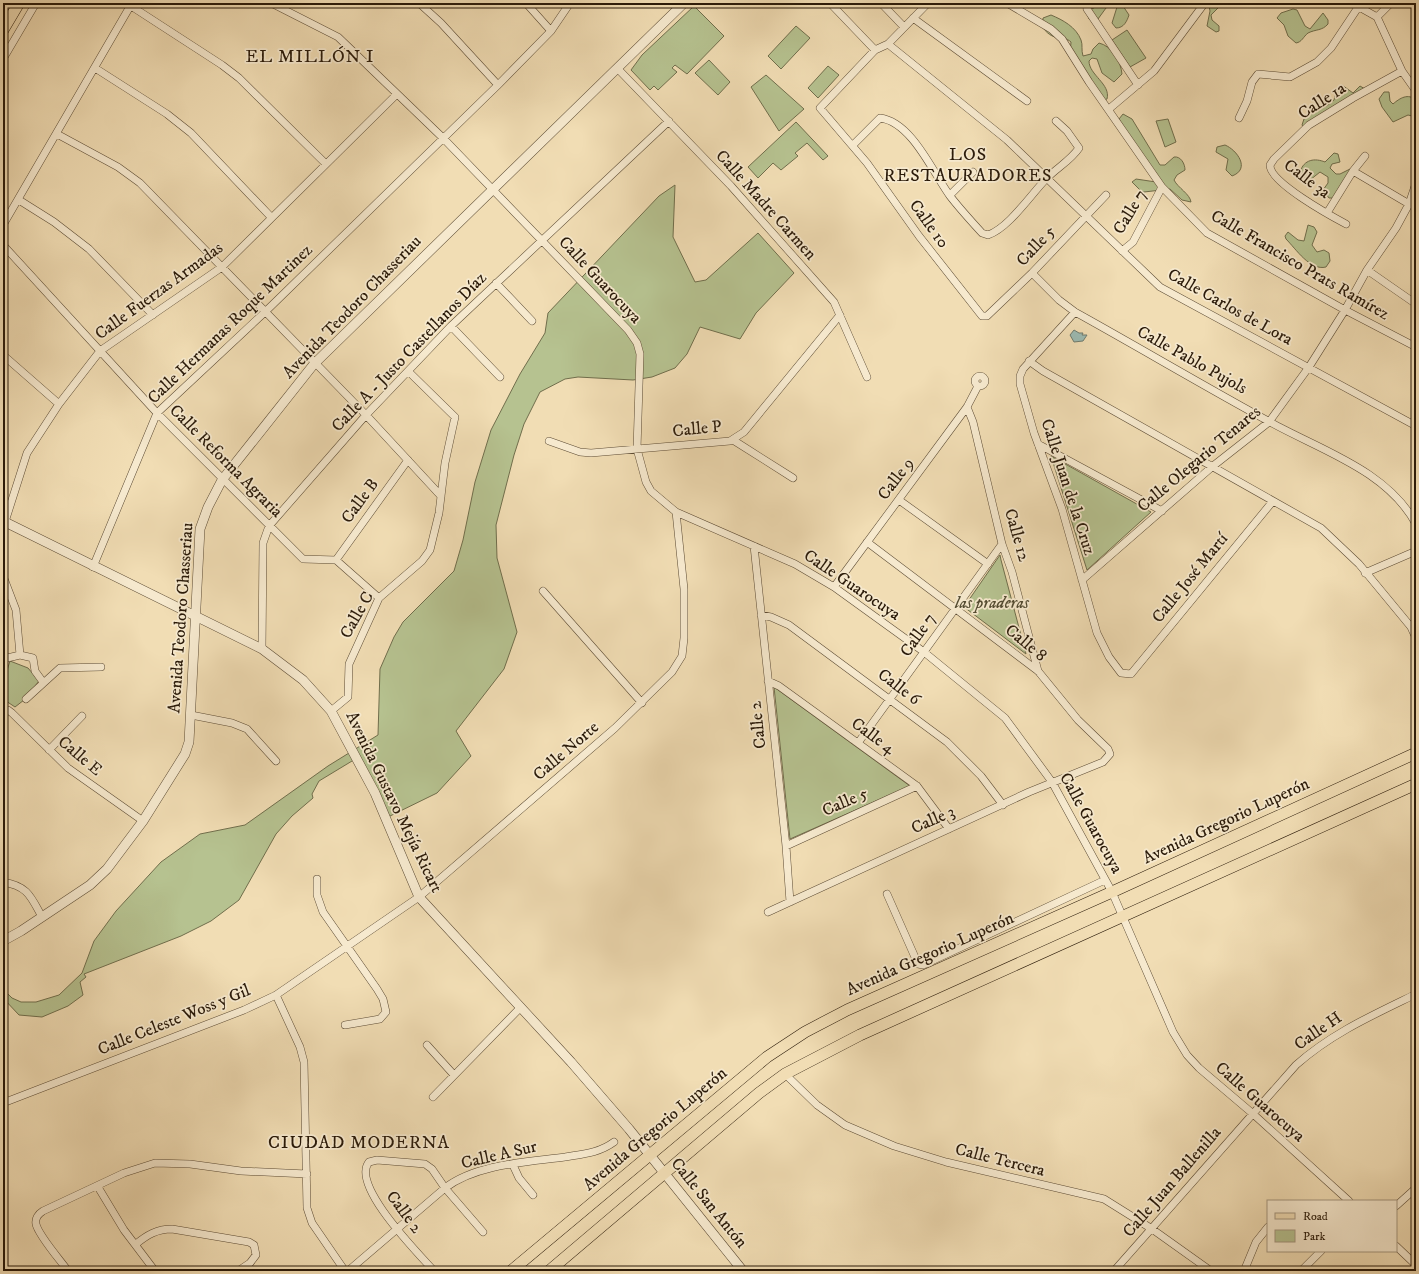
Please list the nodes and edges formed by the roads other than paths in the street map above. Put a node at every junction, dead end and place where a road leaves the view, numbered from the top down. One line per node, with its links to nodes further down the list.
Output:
1 (19, 3): 20 (main road)
2 (36, 3): 24 (street)
3 (271, 3): 31 (street, Calle Guarocuya)
4 (419, 3): 28 (street)
5 (526, 3): 21 (street)
6 (570, 3): 21 (street, Calle Hermanas Roque Martinez)
7 (684, 3): 26 (street, Avenida Teodoro Chasseriau)
8 (830, 3): 23 (street)
9 (881, 3): 19 (street)
10 (928, 3): 18 (street)
11 (1008, 3): 33 (street, Calle Francisco Prats Ramírez)
12 (1203, 3): 29 (street)
13 (1391, 3): 17 (street)
14 (132, 4): 25 (street); 41 (street)
15 (1355, 4): 17 (street); 34 (street)
16 (1087, 9): 29 (street)
17 (1377, 17): 27 (street)
18 (914, 18): 19 (street); 32 (street)
19 (904, 27): 22 (street)
20 (3, 30)
21 (551, 31): 28 (street, Calle Hermanas Roque Martinez)
22 (888, 44): 23 (street); 45 (street, Calle Carlos de Lora)
23 (875, 50): 39 (street, Calle 10)
24 (3, 59)
25 (95, 68): 37 (street); 55 (street)
26 (618, 69): 35 (street, Calle Madre Carmen); 48 (street, Avenida Teodoro Chasseriau)
27 (1402, 71): 30 (street); 42 (street, Calle 1a)
28 (498, 85): 38 (street, Calle Hermanas Roque Martinez)
29 (1138, 85): 33 (street)
30 (1416, 91)
31 (397, 94): 38 (street, Calle Guarocuya); 41 (street, Calle Fuerzas Armadas)
32 (1027, 100)
33 (1109, 109): 47 (street, Calle Francisco Prats Ramírez)
34 (1238, 118)
35 (669, 121): 58 (street, Calle A - Justo Castellanos Díaz); 70 (street, Calle Madre Carmen)
36 (1056, 122): 45 (street)
37 (57, 134): 51 (street); 61 (street)
38 (443, 138): 48 (street, Calle Guarocuya); 67 (street, Calle Hermanas Roque Martinez)
39 (853, 145): 49 (street); 71 (street, Calle 10)
40 (1365, 156): 43 (street, Calle 3a)
41 (326, 164): 55 (street, Calle Fuerzas Armadas)
42 (1270, 169): 53 (street, Calle 3a)
43 (1353, 170): 52 (street, Calle 3a); 53 (street, Calle 3a)
44 (973, 172): 49 (street)
45 (1047, 178): 49 (street); 54 (street, Calle Carlos de Lora)
46 (1416, 183): 52 (street, Calle Olegario Tenares)
47 (1162, 187): 60 (street, Calle 7); 66 (street, Calle Francisco Prats Ramírez)
48 (492, 189): 58 (street, Calle Guarocuya); 78 (street, Avenida Teodoro Chasseriau)
49 (950, 195)
50 (1106, 195): 54 (street, Calle 5)
51 (19, 200): 57 (street); 69 (street)
52 (1409, 204): 62 (street, Calle Olegario Tenares)
53 (1327, 213): 56 (street, Calle 3a)
54 (1086, 215): 60 (street, Calle Carlos de Lora); 63 (street, Calle 5)
55 (271, 216): 61 (street, Calle Fuerzas Armadas)
56 (1346, 224)
57 (3, 225)
58 (542, 240): 64 (street, Calle A - Justo Castellanos Díaz); 93 (street, Calle Guarocuya)
59 (3, 245): 75 (street, Calle Reforma Agraria)
60 (1122, 251): 79 (street, Calle Carlos de Lora)
61 (222, 267): 67 (street); 69 (street, Calle Fuerzas Armadas)
62 (1367, 270): 65 (street); 66 (street, Calle Olegario Tenares)
63 (1032, 274): 68 (street, Calle Pablo Pujols); 71 (street, Calle 5)
64 (496, 283): 72 (street); 73 (street, Calle A - Justo Castellanos Díaz)
65 (1416, 304)
66 (1345, 310): 74 (street, Calle Francisco Prats Ramírez); 79 (street, Calle Olegario Tenares)
67 (265, 312): 78 (street); 86 (street, Calle Hermanas Roque Martinez)
68 (1075, 312): 77 (street, Calle Juan de la Cruz); 88 (street, Calle Pablo Pujols)
69 (153, 315): 75 (street, Calle Fuerzas Armadas)
70 (840, 315): 82 (street, Calle Madre Carmen); 90 (street, Calle P)
71 (987, 316)
72 (532, 321)
73 (451, 326): 80 (street, Calle A - Justo Castellanos Díaz); 81 (street)
74 (1416, 347)
75 (100, 351): 84 (street, Calle Fuerzas Armadas); 86 (street, Calle Reforma Agraria)
76 (3, 355): 84 (street)
77 (1029, 361): 92 (street, Calle Juan de la Cruz); 95 (street)
78 (314, 364): 87 (street); 97 (street, Avenida Teodoro Chasseriau)
79 (1309, 367): 88 (street, Calle Olegario Tenares); 89 (street, Calle Carlos de Lora)
80 (408, 371): 87 (street, Calle A - Justo Castellanos Díaz); 98 (street, Calle C)
81 (500, 376)
82 (867, 377)
83 (978, 386): 85 (street, Calle 9)
84 (59, 404): 103 (street, Calle Fuerzas Armadas)
85 (967, 407): 99 (street, Calle 9); 107 (street, Calle 12)
86 (157, 413): 97 (street, Calle Reforma Agraria); 112 (street, Calle Hermanas Roque Martinez)
87 (366, 415): 94 (street); 105 (street, Calle A - Justo Castellanos Díaz)
88 (1269, 422): 95 (street, Calle Olegario Tenares); 104 (street, Calle Pablo Pujols)
89 (1416, 426)
90 (733, 440): 93 (street, Calle P); 96 (street)
91 (549, 441): 93 (street, Calle P)
92 (1038, 444): 101 (street); 115 (street, Calle Juan de la Cruz)
93 (637, 449): 102 (street, Calle Guarocuya)
94 (408, 460): 98 (street); 110 (street, Calle B)
95 (1213, 466): 100 (street); 101 (street, Calle Olegario Tenares)
96 (793, 478)
97 (222, 480): 105 (street, Calle Reforma Agraria); 121 (street, Avenida Teodoro Chasseriau)
98 (441, 496): 118 (street, Calle C)
99 (899, 500): 106 (street, Calle 9); 111 (street)
100 (1273, 501): 113 (street); 130 (street, Calle José Martí)
101 (1162, 511): 115 (street, Calle Olegario Tenares)
102 (676, 512): 108 (street, Calle Guarocuya); 135 (street, Calle Norte)
103 (3, 524): 112 (street, Avenida Gustavo Mejía Ricart)
104 (1416, 524)
105 (269, 526): 110 (street, Calle Reforma Agraria); 124 (street, Calle A - Justo Castellanos Díaz)
106 (867, 542): 116 (street, Calle 9); 119 (street, Calle 8)
107 (1002, 544): 111 (street, Calle 7); 129 (street, Calle 12)
108 (754, 546): 116 (street, Calle Guarocuya); 120 (street, Calle 2)
109 (1416, 551): 113 (street)
110 (336, 560): 118 (street)
111 (988, 564): 119 (street, Calle 7)
112 (93, 567): 121 (street, Avenida Gustavo Mejía Ricart)
113 (1365, 573): 122 (street)
114 (3, 576): 126 (street)
115 (1082, 580): 130 (street, Calle Juan de la Cruz)
116 (834, 587): 125 (street, Calle Guarocuya)
117 (543, 591): 135 (street)
118 (379, 598): 137 (street, Calle C)
119 (955, 609): 125 (street, Calle 7); 129 (street, Calle 8)
120 (761, 615): 131 (street, Calle 2); 134 (street, Calle 6)
121 (195, 616): 124 (street, Avenida Gustavo Mejía Ricart); 139 (street, Avenida Teodoro Chasseriau)
122 (1413, 626): 123 (street)
123 (1416, 638)
124 (262, 649): 137 (street, Avenida Gustavo Mejía Ricart)
125 (924, 652): 134 (street, Calle 7); 145 (street, Calle Guarocuya)
126 (20, 656): 127 (street); 132 (street)
127 (3, 659)
128 (101, 667): 132 (street)
129 (1038, 671): 143 (street, Calle 8)
130 (1131, 674)
131 (768, 681): 140 (street, Calle 4); 151 (street, Calle 2)
132 (43, 682): 133 (street)
133 (26, 699)
134 (890, 699): 140 (street, Calle 7); 148 (street, Calle 6)
135 (642, 703): 157 (street, Calle Norte)
136 (3, 711): 141 (street, Calle E)
137 (330, 711): 157 (street, Avenida Gustavo Mejía Ricart)
138 (82, 716): 141 (street)
139 (191, 716): 144 (street); 149 (street, Avenida Teodoro Chasseriau)
140 (858, 743): 147 (street, Calle 4)
141 (48, 750): 149 (street, Calle E)
142 (1416, 753): 155 (main road, Avenida Gregorio Luperón)
143 (1110, 756): 145 (street, Calle 3)
144 (276, 761)
145 (1052, 782): 148 (street, Calle 3); 153 (street, Calle Guarocuya)
146 (1416, 784): 161 (main road)
147 (917, 786): 150 (street, Calle 4); 151 (street, Calle 5)
148 (1003, 805): 150 (street, Calle 3)
149 (143, 821): 160 (street, Avenida Teodoro Chasseriau)
150 (949, 829): 158 (street, Calle 3)
151 (786, 846): 158 (street, Calle 2)
152 (317, 879): 163 (street)
153 (1105, 880): 155 (street, Calle Guarocuya); 156 (street)
154 (3, 882): 160 (street)
155 (1112, 892): 161 (street, Calle Guarocuya); 175 (main road, Avenida Gregorio Luperón)
156 (887, 894)
157 (419, 897): 163 (street, Calle Norte); 166 (street, Avenida Gustavo Mejía Ricart)
158 (790, 902): 159 (street, Calle 3)
159 (768, 912)
160 (42, 916): 162 (street, Avenida Teodoro Chasseriau)
161 (1123, 918): 169 (main road); 173 (street, Calle Guarocuya)
162 (3, 941)
163 (346, 946): 165 (street, Calle Celeste Woss y Gil); 167 (street)
164 (1416, 994): 173 (street, Calle H)
165 (276, 995): 172 (street, Calle Celeste Woss y Gil); 178 (street)
166 (521, 1007): 170 (street); 175 (street, Avenida Gustavo Mejía Ricart)
167 (345, 1024)
168 (427, 1045): 170 (street)
169 (785, 1074): 177 (main road); 186 (street, Calle Tercera)
170 (454, 1075): 171 (street)
171 (432, 1097)
172 (3, 1103)
173 (1252, 1113): 183 (street, Calle Guarocuya); 186 (street, Calle Juan Ballenilla)
174 (614, 1142): 176 (street, Calle A Sur)
175 (651, 1156): 177 (street, Calle San Antón); 198 (main road, Avenida Gregorio Luperón)
176 (513, 1165): 180 (street, Calle A Sur); 182 (street)
177 (665, 1173): 199 (main road); 200 (street, Calle San Antón)
178 (307, 1174): 179 (street); 196 (street)
179 (98, 1186): 189 (street); 193 (street)
180 (445, 1188): 187 (street, Calle A Sur); 187 (street, Calle 2); 188 (street)
181 (1416, 1188): 184 (street)
182 (534, 1195)
183 (1348, 1200)
184 (1397, 1205)
185 (1267, 1228): 203 (street)
186 (1152, 1229): 201 (street, Calle Juan Ballenilla); 202 (street, Calle Tercera)
187 (397, 1230): 196 (street, Calle A Sur); 197 (street, Calle 2)
188 (483, 1232)
189 (136, 1244): 194 (street); 195 (street)
190 (1397, 1247): 192 (street)
191 (1320, 1252): 204 (street)
192 (1416, 1265)
193 (68, 1271)
194 (155, 1271)
195 (238, 1271)
196 (347, 1271)
197 (434, 1271)
198 (511, 1271)
199 (549, 1271)
200 (743, 1271)
201 (1114, 1271)
202 (1211, 1271)
203 (1244, 1271)
204 (1301, 1271)

